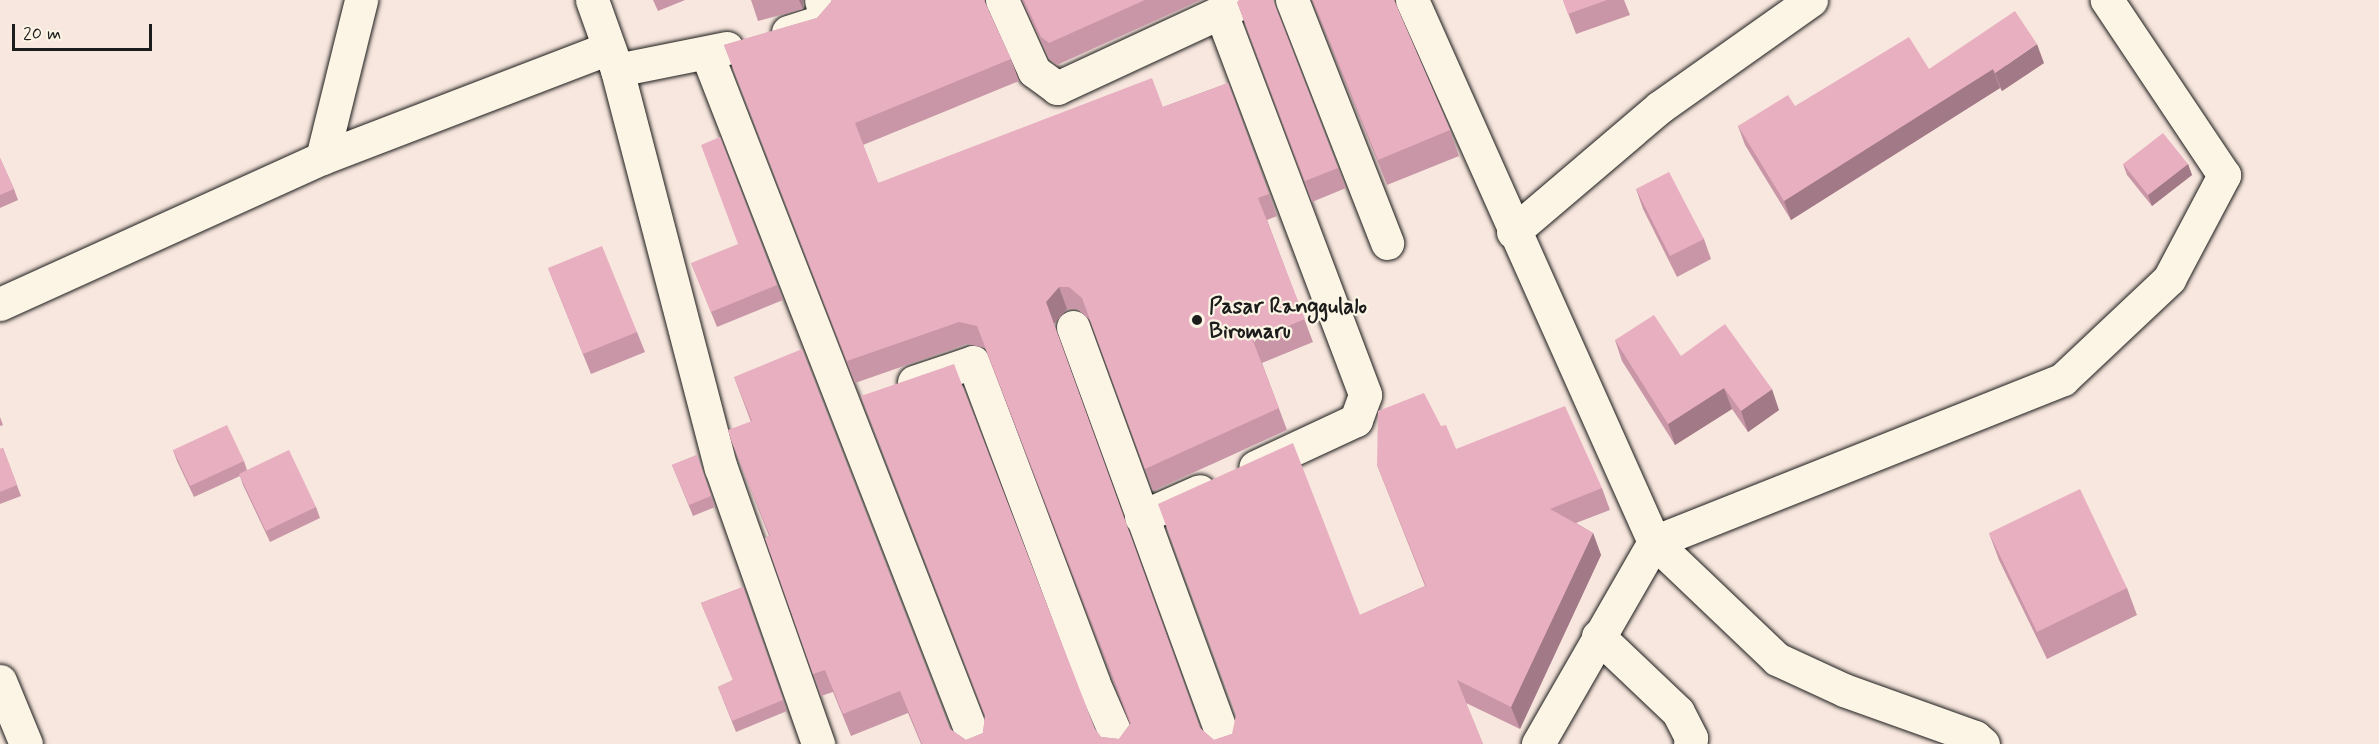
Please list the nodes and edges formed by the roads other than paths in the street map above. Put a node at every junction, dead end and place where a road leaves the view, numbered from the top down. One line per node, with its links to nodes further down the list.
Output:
1 (361, 0): 12 (street)
2 (592, 0): 11 (street)
3 (821, 0): 10 (street)
4 (1002, 0): 9 (street)
5 (1292, 0): 14 (street)
6 (1412, 0): 13 (street)
7 (1811, 0): 13 (street)
8 (2108, 0): 19 (street)
9 (1234, 6): 18 (street)
10 (707, 54): 11 (street); 17 (street)
11 (613, 59): 12 (street); 23 (street)
12 (322, 158): 15 (street)
13 (1514, 232): 19 (street)
14 (1387, 243)
15 (0, 304)
16 (1073, 327): 18 (street)
17 (843, 407): 24 (street); 25 (street)
18 (1141, 517): 26 (street)
19 (1654, 542): 20 (street); 29 (street)
20 (1598, 636): 27 (street); 28 (street)
21 (0, 681): 22 (street)
22 (26, 744)
23 (818, 744)
24 (976, 744)
25 (1120, 744)
26 (1226, 744)
27 (1538, 744)
28 (1690, 744)
29 (1983, 744)

